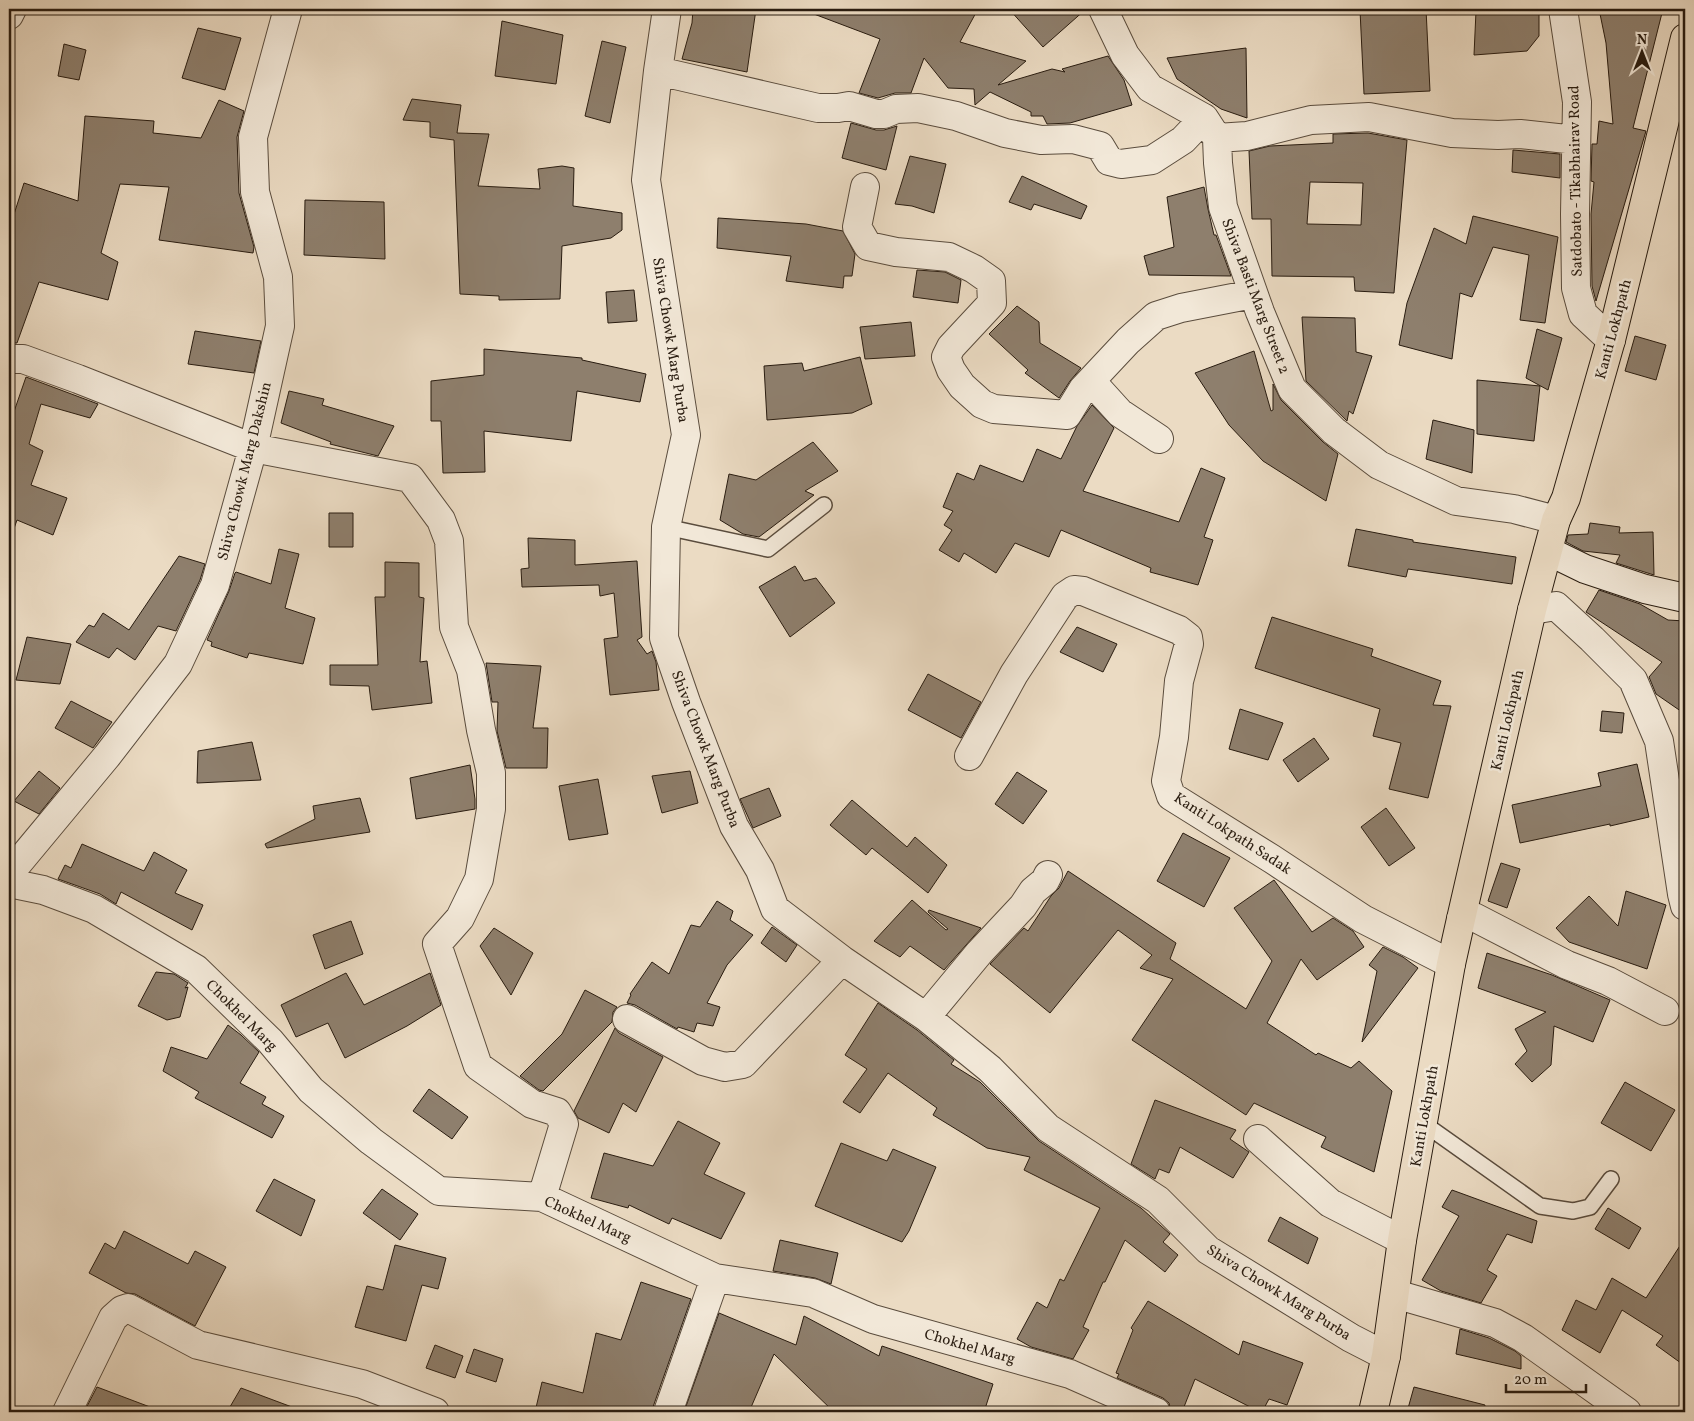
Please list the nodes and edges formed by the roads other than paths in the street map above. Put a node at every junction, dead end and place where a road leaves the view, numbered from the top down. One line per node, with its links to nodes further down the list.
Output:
1 (12, 9): 6 (street)
2 (288, 9): 17 (street, Shiva Chowk Marg Dakshin)
3 (667, 9): 8 (street, Shiva Chowk Marg Purba)
4 (1103, 9): 9 (street)
5 (1563, 9): 10 (street, Satdobato - Tikabhairav Road)
6 (9, 15)
7 (1685, 38): 13 (main road, Kanti Lokhpath)
8 (658, 71): 9 (street); 20 (street, Shiva Chowk Marg Purba)
9 (1211, 128): 10 (street); 12 (street, Shiva Basti Marg Street 2)
10 (1576, 140): 13 (street, Satdobato - Tikabhairav Road)
11 (865, 187): 15 (street)
12 (1253, 294): 15 (street); 19 (street, Shiva Basti Marg Street 2)
13 (1611, 340): 19 (main road, Kanti Lokhpath)
14 (9, 359): 17 (street)
15 (1091, 381): 16 (street)
16 (1159, 440)
17 (253, 448): 25 (street, Shiva Chowk Marg Dakshin); 38 (street)
18 (824, 505): 20 (lane)
19 (1556, 520): 21 (main road, Kanti Lokhpath)
20 (666, 527): 30 (street, Shiva Chowk Marg Purba)
21 (1548, 551): 22 (street); 23 (main road, Kanti Lokhpath)
22 (1685, 598)
23 (1532, 610): 28 (street); 29 (main road, Kanti Lokhpath)
24 (969, 756): 31 (street, Kanti Lokpath Sadak)
25 (9, 874)
26 (1048, 875): 33 (street)
27 (9, 883): 38 (street, Chokhel Marg)
28 (1685, 906)
29 (1461, 919): 31 (main road, Kanti Lokhpath); 32 (street)
30 (842, 960): 33 (street, Shiva Chowk Marg Purba); 34 (street)
31 (1451, 964): 35 (main road, Kanti Lokhpath)
32 (1665, 1011)
33 (926, 1017): 42 (street, Shiva Chowk Marg Purba)
34 (627, 1019)
35 (1423, 1123): 37 (lane); 39 (main road, Kanti Lokhpath)
36 (1258, 1139): 39 (street)
37 (1611, 1179)
38 (542, 1197): 40 (street, Chokhel Marg)
39 (1402, 1240): 41 (main road, Kanti Lokhpath)
40 (715, 1278): 45 (street); 46 (street, Chokhel Marg)
41 (1395, 1294): 42 (main road, Kanti Lokhpath); 48 (street)
42 (1386, 1356): 47 (main road, Kanti Lokhpath)
43 (67, 1412): 44 (street)
44 (435, 1412)
45 (668, 1412)
46 (1156, 1412)
47 (1373, 1412)
48 (1626, 1412)

